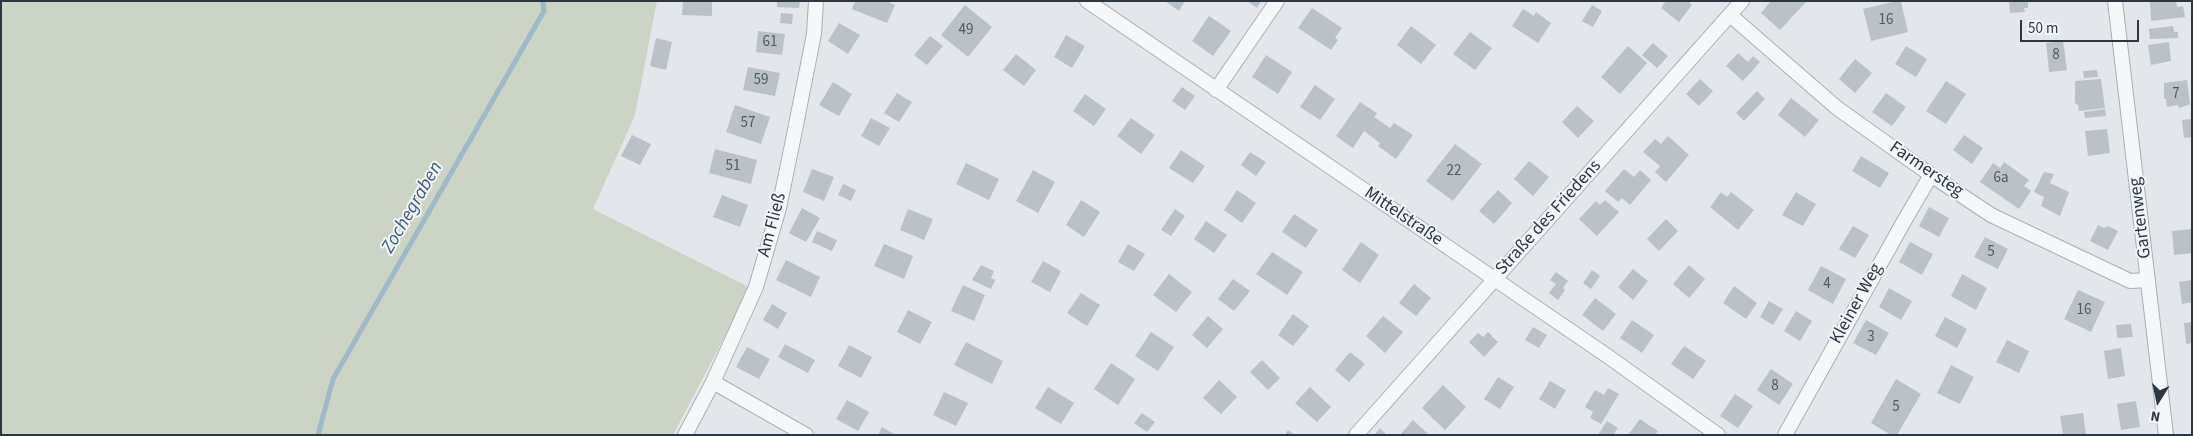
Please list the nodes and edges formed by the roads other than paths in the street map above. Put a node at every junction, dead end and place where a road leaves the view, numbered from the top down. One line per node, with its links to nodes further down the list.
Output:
1 (816, 1): 11 (street, Am Fließ)
2 (1087, 1): 7 (street, Mittelstraße)
3 (1277, 1): 7 (street)
4 (1742, 1): 6 (street, Straße des Friedens)
5 (2115, 1): 10 (street, Gartenweg)
6 (1730, 15): 8 (street, Farmersteg); 9 (street, Straße des Friedens)
7 (1216, 90): 9 (street, Mittelstraße)
8 (1931, 176): 10 (street, Farmersteg); 16 (street, Kleiner Weg)
9 (1494, 279): 14 (street, Straße des Friedens); 15 (street, Mittelstraße)
10 (2148, 280): 17 (street, Gartenweg)
11 (713, 382): 12 (street, Am Fließ); 13 (street)
12 (684, 435)
13 (806, 435)
14 (1356, 435)
15 (1718, 435)
16 (1785, 435)
17 (2166, 435)

